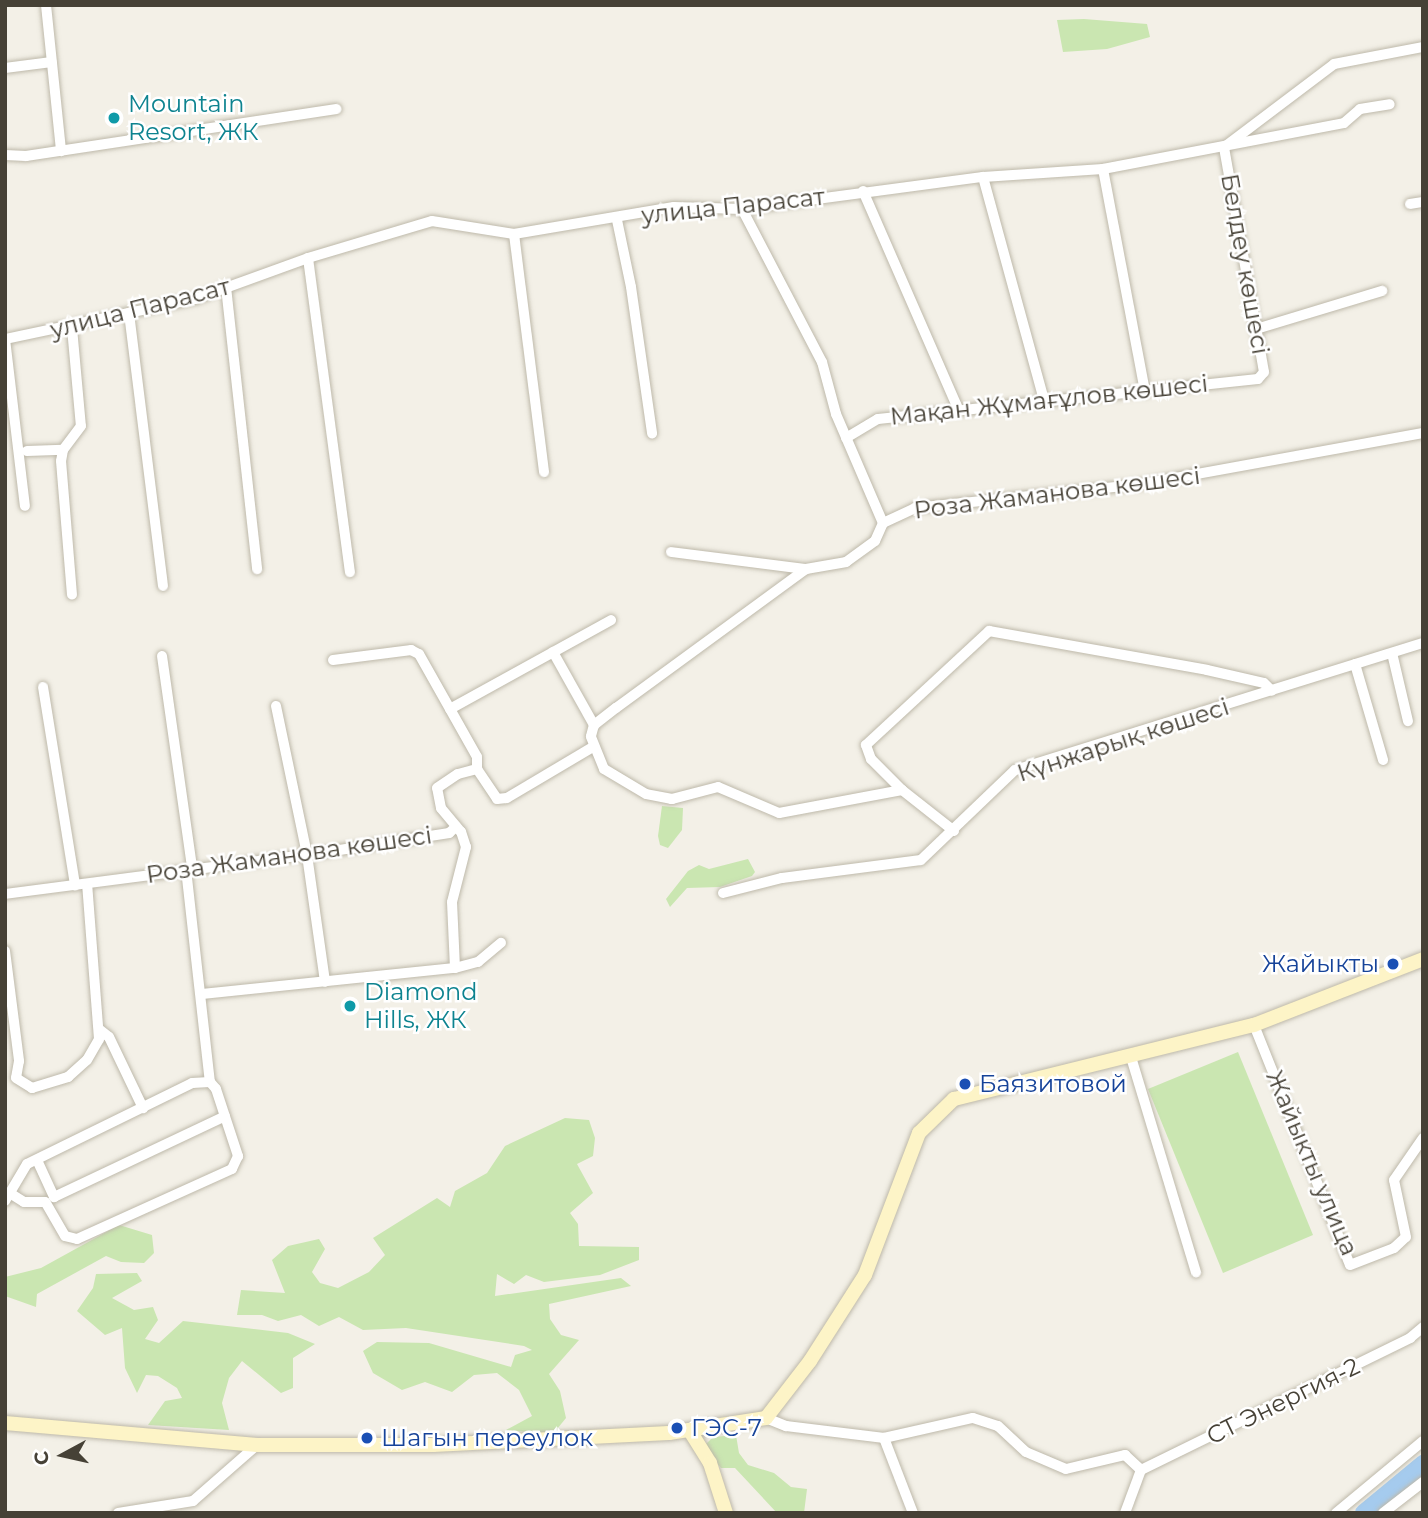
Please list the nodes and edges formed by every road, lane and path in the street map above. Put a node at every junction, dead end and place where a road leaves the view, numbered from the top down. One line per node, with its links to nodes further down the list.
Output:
1 (46, 5): 3 (street)
2 (1423, 47): 7 (street)
3 (52, 62): 4 (street); 8 (street)
4 (5, 68)
5 (1390, 104): 7 (street, улица Парасат)
6 (337, 108): 8 (street)
7 (1224, 147): 10 (street, улица Парасат); 23 (street, Белдеу көшесі)
8 (61, 151): 9 (street)
9 (5, 155)
10 (1104, 169): 11 (street, улица Парасат); 26 (street)
11 (983, 177): 12 (street, улица Парасат); 27 (street)
12 (863, 191): 15 (street, улица Парасат); 28 (street)
13 (1423, 202): 14 (street)
14 (1410, 204)
15 (742, 209): 16 (street, улица Парасат); 31 (street)
16 (617, 220): 17 (street, улица Парасат); 29 (street)
17 (514, 234): 18 (street, улица Парасат); 34 (street)
18 (308, 258): 19 (street, улица Парасат); 40 (street)
19 (226, 288): 21 (street, улица Парасат); 38 (street)
20 (1382, 291): 23 (street)
21 (129, 313): 22 (street, улица Парасат); 41 (street)
22 (72, 328): 24 (street, улица Парасат); 32 (street)
23 (1256, 330): 25 (street, Белдеу көшесі)
24 (5, 339): 35 (street)
25 (1258, 379): 26 (street, Мақан Жұмағұлов көшесі)
26 (1145, 391): 27 (street, Мақан Жұмағұлов көшесі)
27 (1044, 400): 28 (street, Мақан Жұмағұлов көшесі)
28 (958, 408): 31 (street, Мақан Жұмағұлов көшесі)
29 (652, 433)
30 (1423, 433): 36 (street, Роза Жаманова көшесі)
31 (846, 438): 36 (street)
32 (63, 450): 33 (street); 42 (street)
33 (27, 451)
34 (544, 472)
35 (25, 506)
36 (883, 523): 39 (street, Роза Жаманова көшесі)
37 (671, 552): 39 (street)
38 (257, 569)
39 (806, 569): 55 (street, Роза Жаманова көшесі)
40 (350, 572)
41 (163, 586)
42 (72, 595)
43 (611, 620): 45 (street)
44 (1423, 643): 46 (street, Күнжарық көшесі)
45 (553, 652): 53 (street); 55 (street)
46 (1392, 653): 49 (street, Күнжарық көшесі); 54 (street)
47 (162, 656): 63 (street)
48 (333, 660): 53 (street)
49 (1355, 664): 51 (street, Күнжарық көшесі); 57 (street)
50 (43, 687): 65 (street)
51 (1272, 691): 59 (street); 61 (street, Күнжарық көшесі)
52 (276, 706): 62 (street)
53 (450, 709): 58 (street)
54 (1408, 721)
55 (594, 725): 56 (street)
56 (593, 747): 58 (street); 59 (street)
57 (1383, 760)
58 (477, 769): 60 (street, Роза Жаманова көшесі)
59 (902, 790): 61 (street)
60 (456, 827): 62 (street, Роза Жаманова көшесі); 71 (street)
61 (954, 831): 66 (street, Күнжарық көшесі)
62 (307, 855): 63 (street, Роза Жаманова көшесі); 72 (street)
63 (189, 868): 64 (street, Роза Жаманова көшесі); 73 (street)
64 (87, 884): 65 (street, Роза Жаманова көшесі); 75 (street)
65 (75, 885): 67 (street, Роза Жаманова көшесі)
66 (723, 893)
67 (5, 894)
68 (501, 943): 71 (street)
69 (5, 951): 77 (street)
70 (1423, 959): 74 (street)
71 (455, 968): 72 (street)
72 (325, 982): 73 (street)
73 (202, 994): 79 (street)
74 (1254, 1025): 76 (street); 82 (street, Жайыкты улица)
75 (100, 1030): 77 (street); 80 (street)
76 (1131, 1057): 85 (street); 87 (street)
77 (16, 1078): 78 (street)
78 (5, 1082)
79 (210, 1082): 80 (street); 81 (street)
80 (143, 1108): 83 (street)
81 (225, 1116): 83 (street); 84 (street)
82 (1423, 1138)
83 (37, 1160): 84 (street)
84 (8, 1197)
85 (1196, 1272)
86 (1423, 1327): 93 (street, СТ Энергия-2)
87 (766, 1418): 89 (street); 90 (street)
88 (5, 1423): 92 (street)
89 (690, 1431): 92 (street); 96 (street)
90 (884, 1438): 93 (street); 97 (street)
91 (1423, 1441): 99 (street)
92 (257, 1445): 95 (street)
93 (1141, 1470): 98 (street)
94 (1423, 1482): 100 (street)
95 (118, 1513)
96 (726, 1513)
97 (913, 1513)
98 (1125, 1513)
99 (1336, 1513)
100 (1383, 1513)

